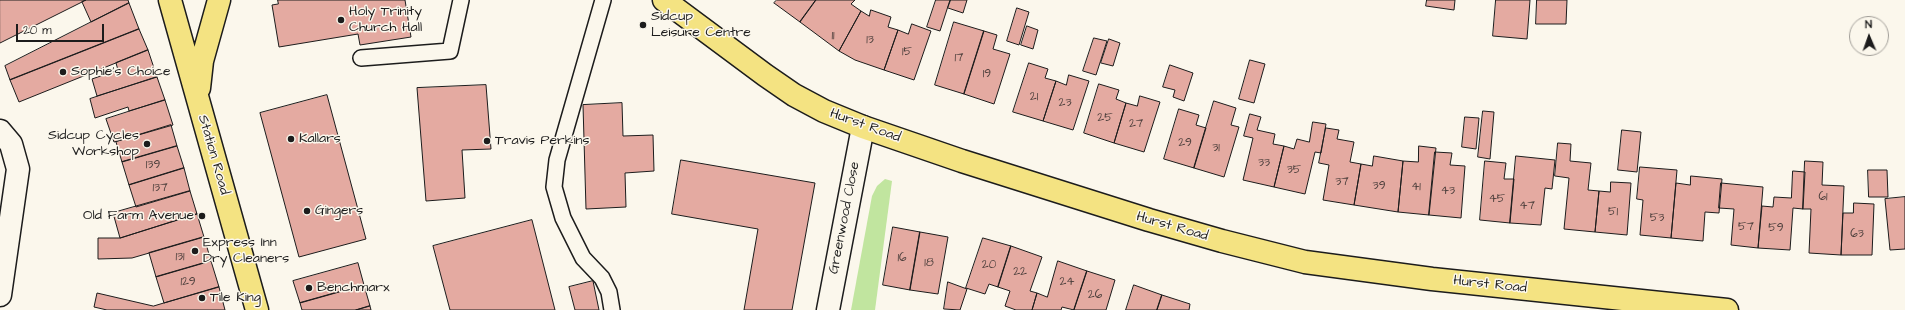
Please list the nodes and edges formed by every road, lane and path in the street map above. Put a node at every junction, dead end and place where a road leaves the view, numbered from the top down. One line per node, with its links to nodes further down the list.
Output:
1 (170, 0): 7 (main road, Station Road)
2 (218, 0): 7 (main road)
3 (460, 0): 6 (lane)
4 (603, 0): 12 (lane)
5 (664, 0): 8 (main road, Hurst Road)
6 (361, 58)
7 (198, 99): 11 (main road, Station Road)
8 (862, 127): 13 (street, Greenwood Close); 14 (main road, Hurst Road)
9 (0, 130): 10 (street)
10 (0, 295)
11 (257, 310)
12 (612, 310)
13 (828, 310)
14 (1727, 310)

